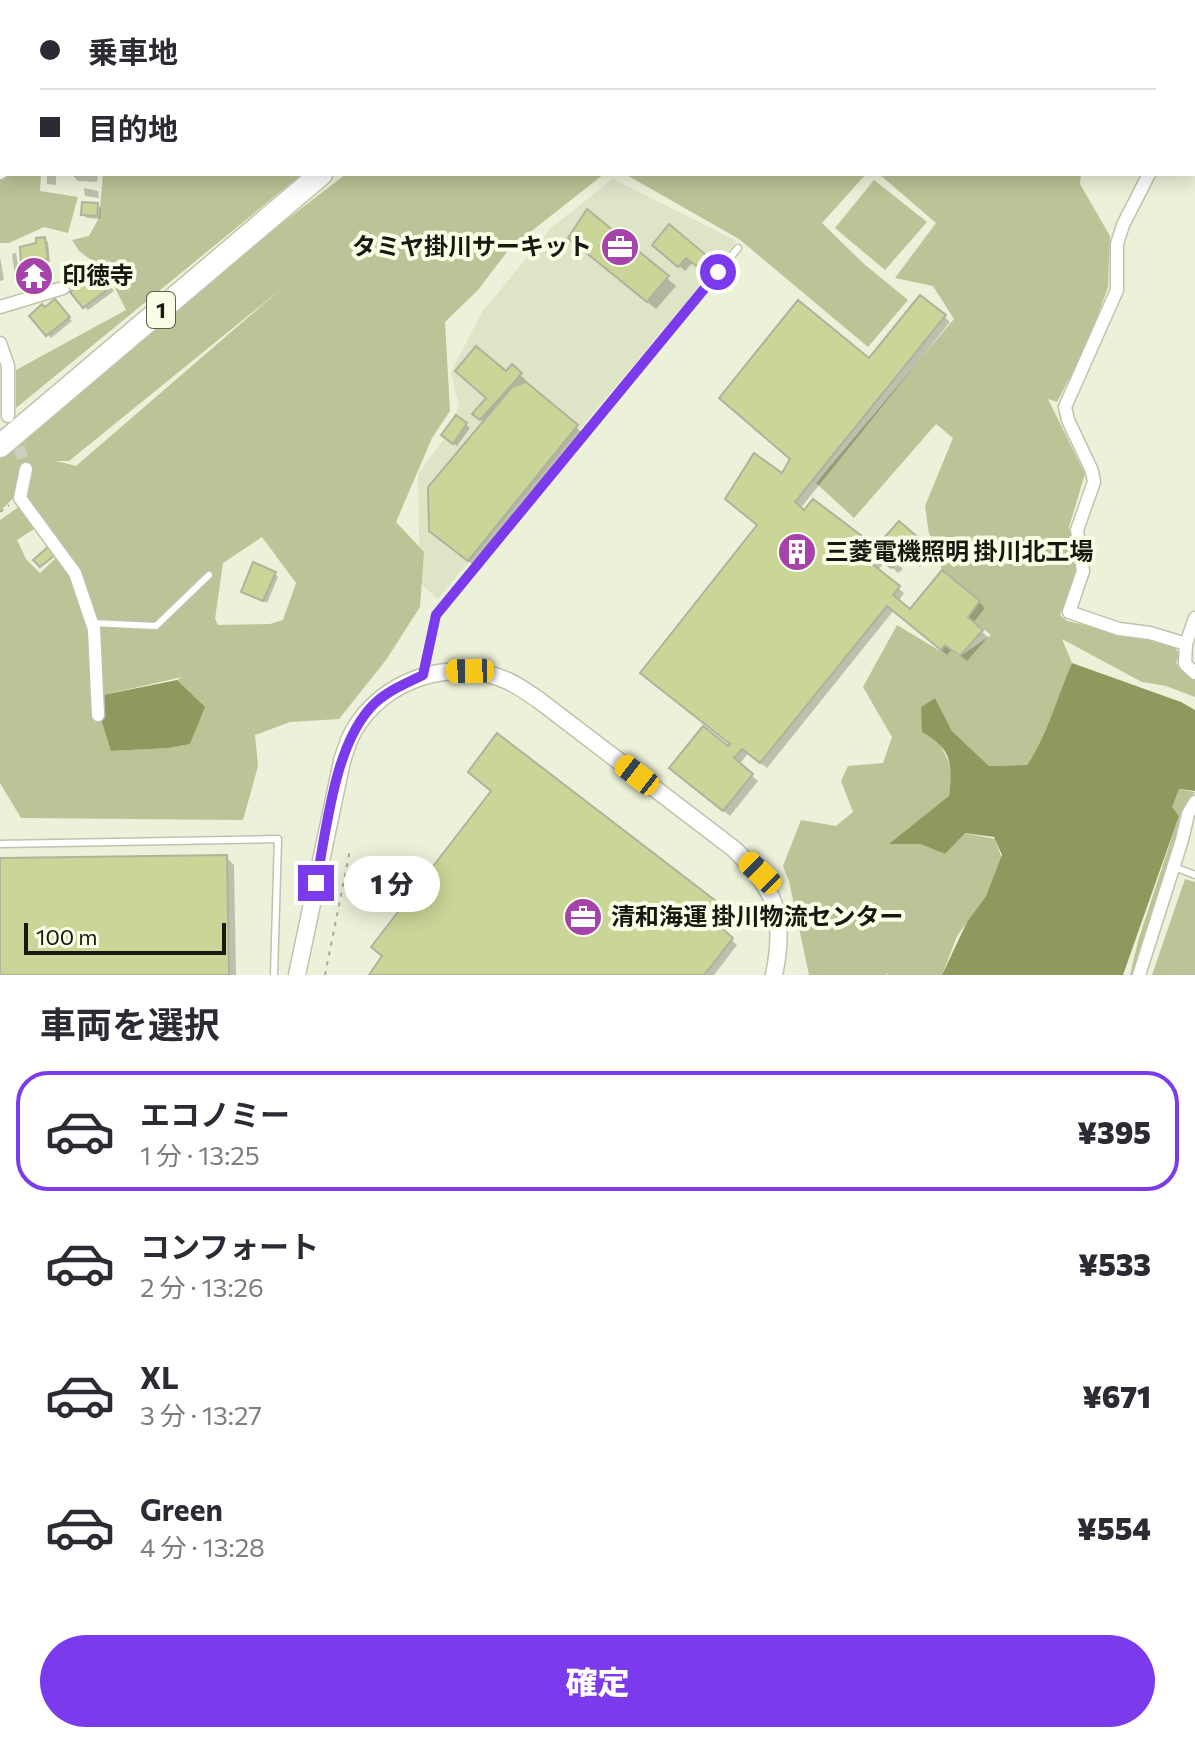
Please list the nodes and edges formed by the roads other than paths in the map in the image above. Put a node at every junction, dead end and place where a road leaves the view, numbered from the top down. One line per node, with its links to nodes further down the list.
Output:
1 (319, 176): 8 (highway, 1)
2 (1148, 176): 13 (street)
3 (738, 248): 15 (lane)
4 (63, 288): 5 (street)
5 (0, 307)
6 (0, 343): 7 (street)
7 (8, 416)
8 (0, 446)
9 (26, 469): 12 (street)
10 (209, 575): 12 (lane)
11 (1195, 618): 13 (street)
12 (92, 623): 16 (street)
13 (1186, 644): 14 (street)
14 (1195, 673)
15 (423, 675): 22 (street); 23 (street)
16 (98, 715)
17 (1195, 802): 19 (street)
18 (0, 844): 21 (lane)
19 (1174, 867): 20 (lane); 24 (street)
20 (1195, 875)
21 (274, 975)
22 (297, 975)
23 (774, 975)
24 (1139, 975)

